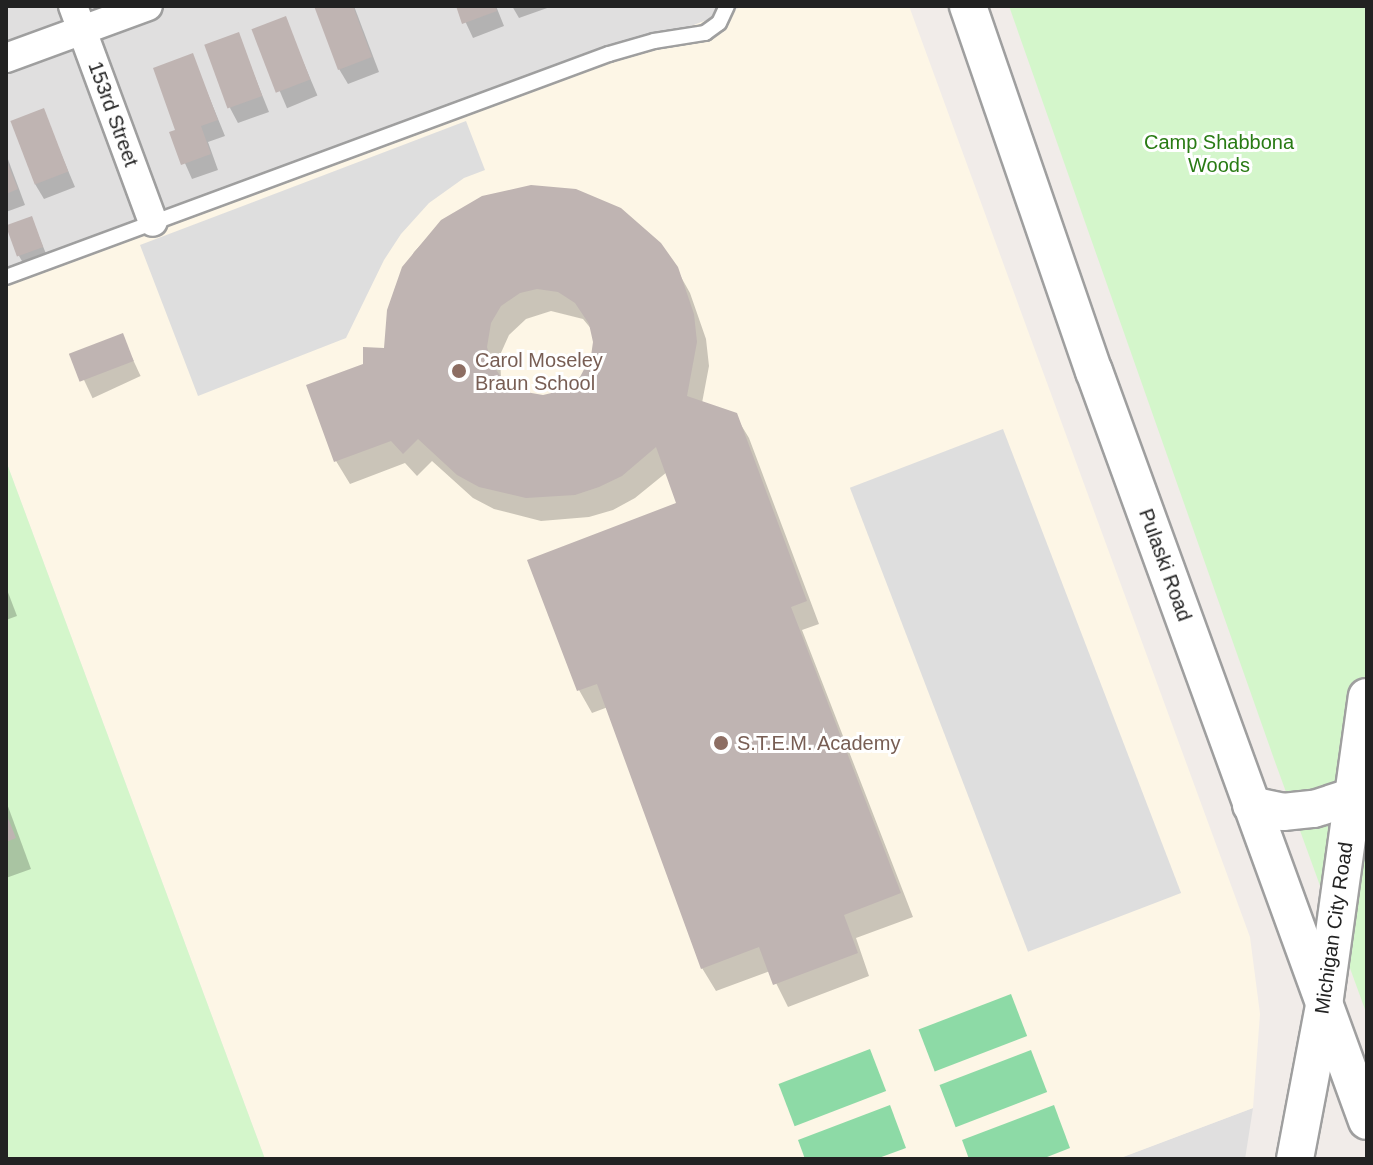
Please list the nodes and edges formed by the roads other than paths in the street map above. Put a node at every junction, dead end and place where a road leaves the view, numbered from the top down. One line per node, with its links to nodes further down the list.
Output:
1 (148, 6): 4 (street)
2 (727, 6): 6 (lane)
3 (968, 6): 10 (street, Pulaski Road)
4 (77, 18): 5 (street); 6 (street, 153rd Street)
5 (6, 58)
6 (153, 222): 7 (lane)
7 (6, 277)
8 (1367, 697): 9 (street, Michigan City Road)
9 (1352, 797): 10 (street); 11 (street, Michigan City Road)
10 (1251, 805): 11 (street, Pulaski Road)
11 (1324, 1005): 12 (street, Pulaski Road); 13 (street, Michigan City Road)
12 (1367, 1121)
13 (1295, 1159)

